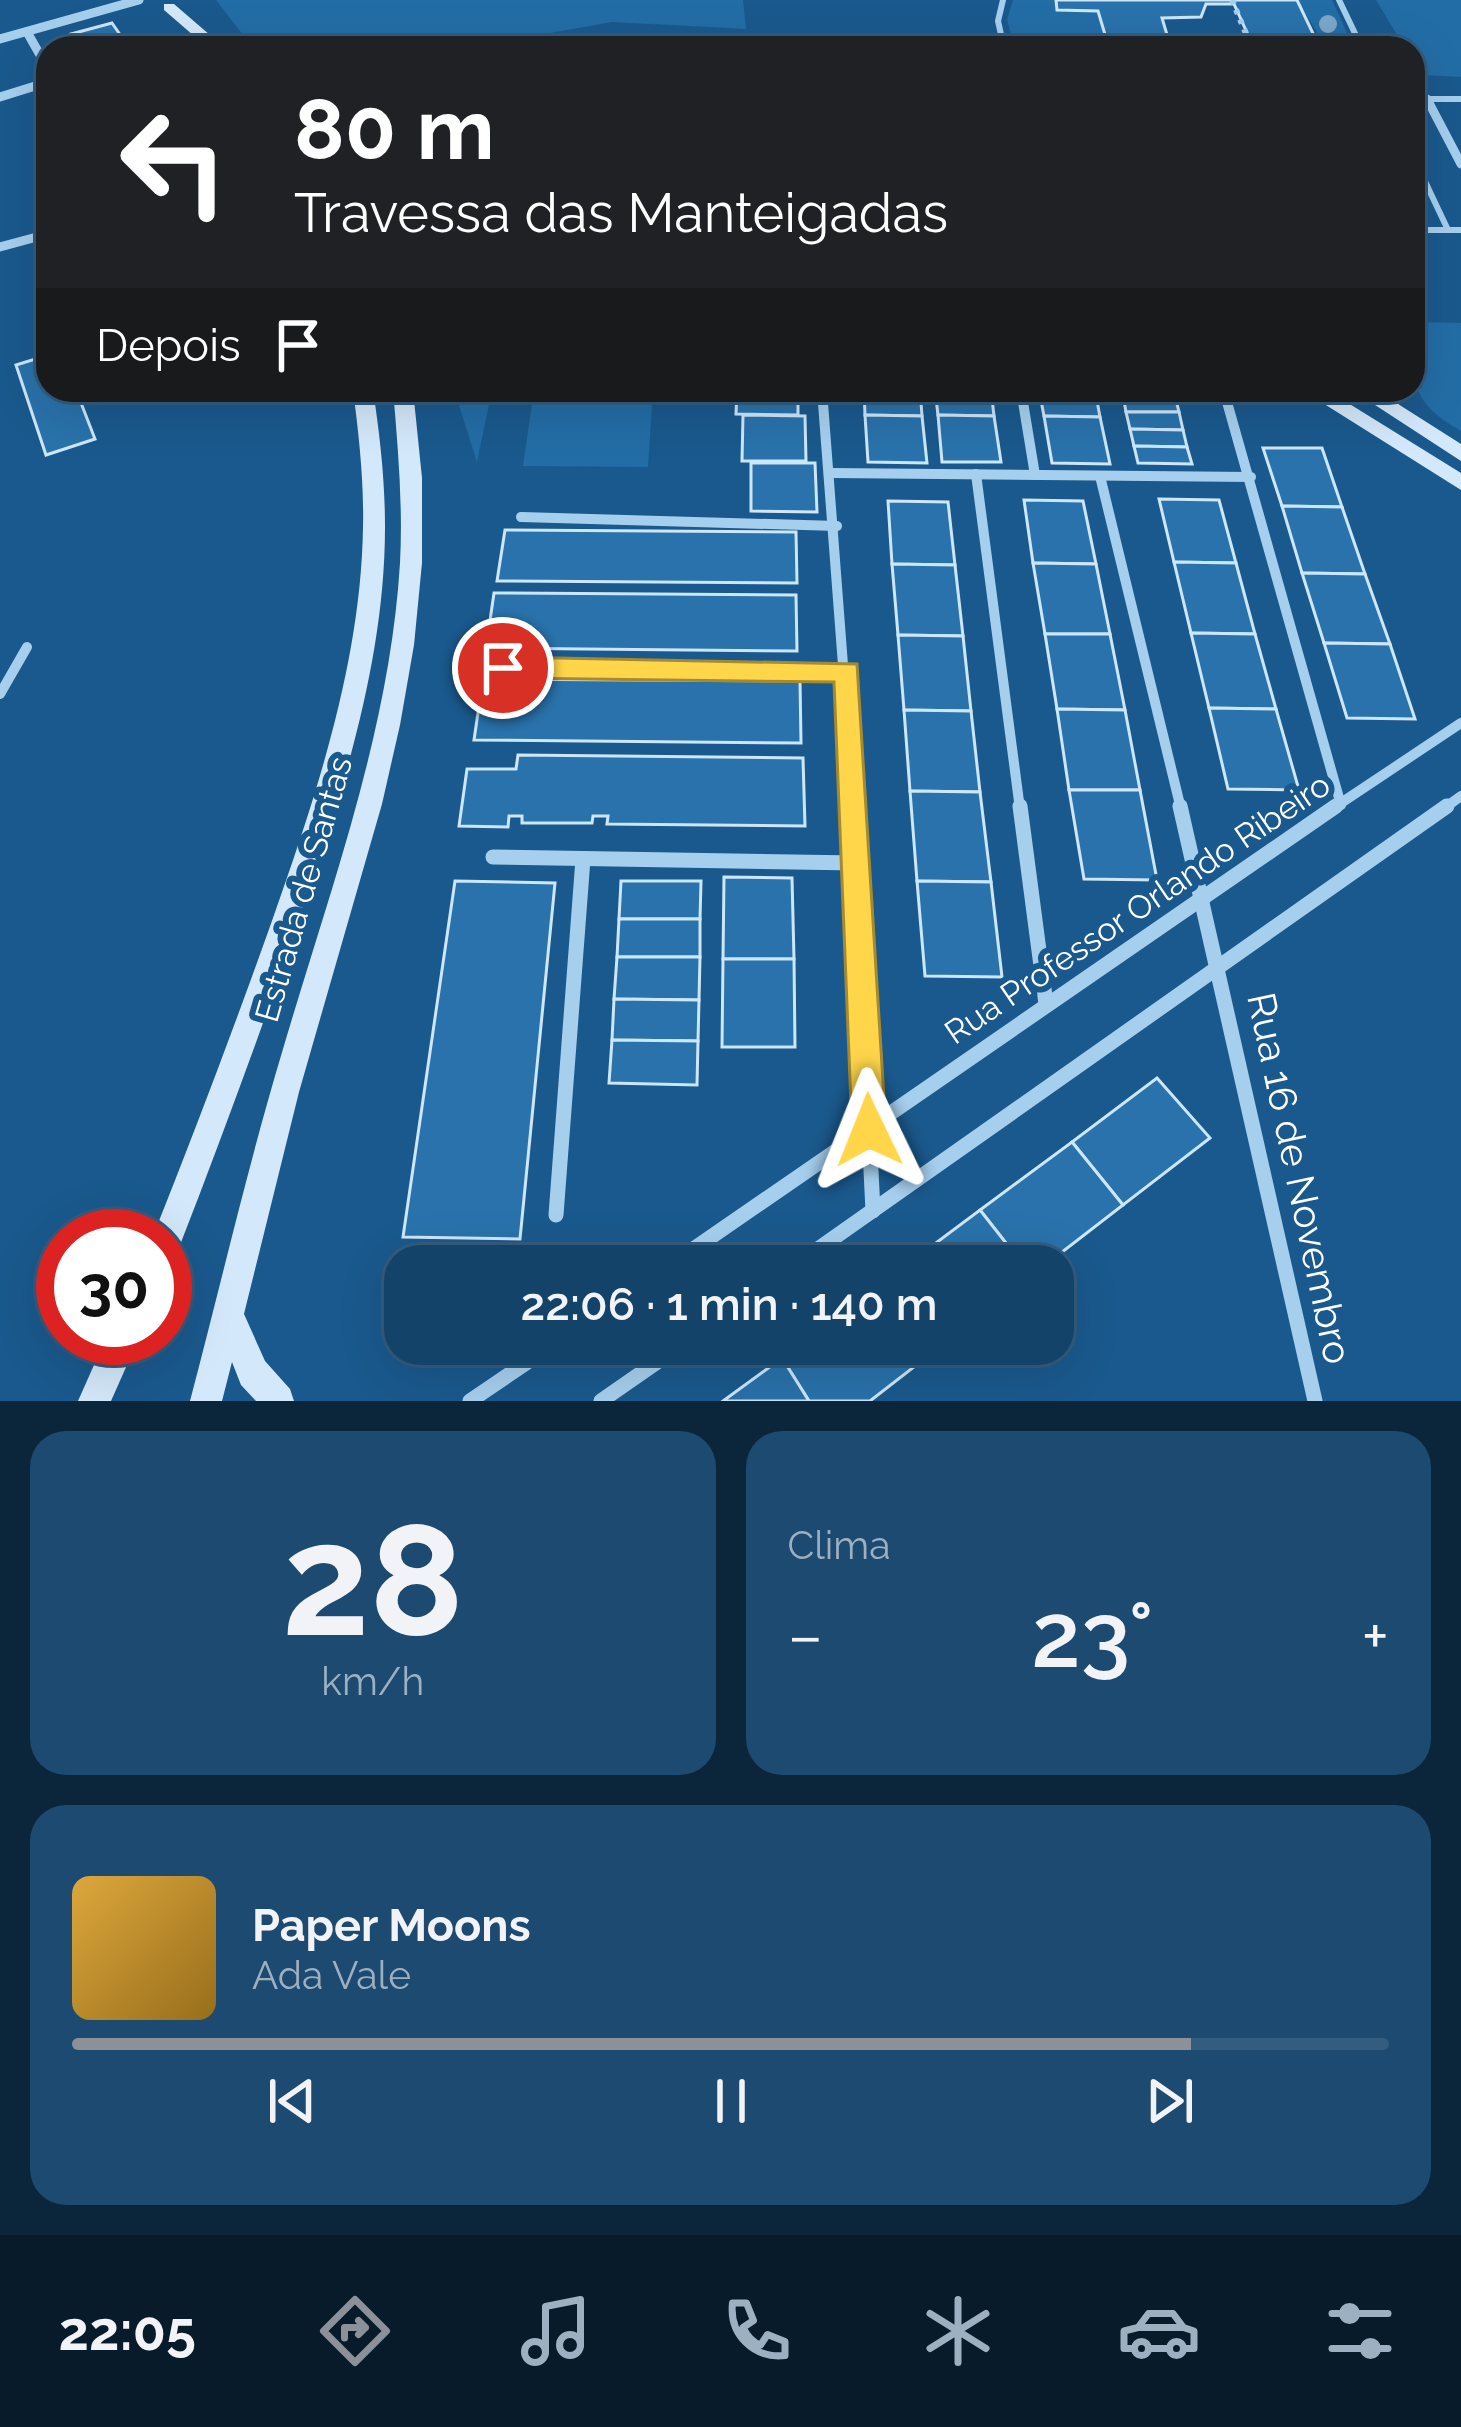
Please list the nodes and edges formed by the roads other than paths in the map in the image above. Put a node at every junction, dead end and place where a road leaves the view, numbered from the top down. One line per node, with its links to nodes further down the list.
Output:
1 (139, 0): 5 (street)
2 (1003, 0): 8 (lane)
3 (1339, 0): 9 (lane)
4 (166, 3): 6 (main road); 7 (main road)
5 (27, 32): 10 (street); 11 (street)
6 (184, 36)
7 (203, 36)
8 (1001, 36)
9 (1356, 36)
10 (0, 39)
11 (36, 48)
12 (36, 86): 13 (street)
13 (0, 97)
14 (1461, 99): 15 (lane)
15 (1427, 100): 16 (street)
16 (1461, 164)
17 (1425, 182): 19 (lane)
18 (1425, 230): 19 (lane)
19 (1448, 230): 20 (lane)
20 (1461, 230)
21 (36, 237): 22 (street)
22 (0, 247)
23 (365, 402): 55 (main road, Estrada de Santas)
24 (404, 402): 60 (main road, Estrada de Santas)
25 (823, 402): 33 (street)
26 (1023, 402): 35 (street)
27 (1227, 402): 37 (street)
28 (1331, 402): 38 (main road)
29 (1380, 402): 31 (main road)
30 (1392, 402): 31 (lane)
31 (1410, 422): 32 (main road)
32 (1461, 454)
33 (832, 473): 34 (street); 40 (street)
34 (976, 474): 35 (street); 53 (street)
35 (1035, 475): 36 (street)
36 (1100, 476): 37 (street); 51 (street, Rua 16 de Novembro)
37 (1251, 477): 47 (street)
38 (1461, 483)
39 (521, 518): 40 (street)
40 (837, 526): 43 (street)
41 (27, 647): 44 (street)
42 (503, 668): 43 (street)
43 (847, 671): 50 (street)
44 (0, 694)
45 (1461, 723): 47 (street, Rua Professor Orlando Ribeiro)
46 (1461, 796): 52 (street)
47 (1341, 805): 51 (street, Rua Professor Orlando Ribeiro)
48 (493, 856): 49 (street)
49 (583, 859): 50 (street); 57 (street)
50 (857, 862): 54 (street)
51 (1202, 895): 52 (street, Rua 16 de Novembro); 53 (street, Rua Professor Orlando Ribeiro)
52 (1220, 969): 56 (street); 69 (street, Rua 16 de Novembro)
53 (1046, 1004): 54 (street, Rua Professor Orlando Ribeiro)
54 (869, 1130): 56 (street); 58 (street, Rua Professor Orlando Ribeiro)
55 (178, 1209)
56 (874, 1210): 59 (street)
57 (556, 1215)
58 (700, 1245)
59 (824, 1245)
60 (229, 1315): 65 (main road, Estrada de Santas); 66 (main road)
61 (111, 1365): 64 (main road)
62 (523, 1365): 67 (street)
63 (653, 1365): 68 (street)
64 (94, 1401)
65 (206, 1401)
66 (278, 1401)
67 (470, 1401)
68 (601, 1401)
69 (1315, 1401)

